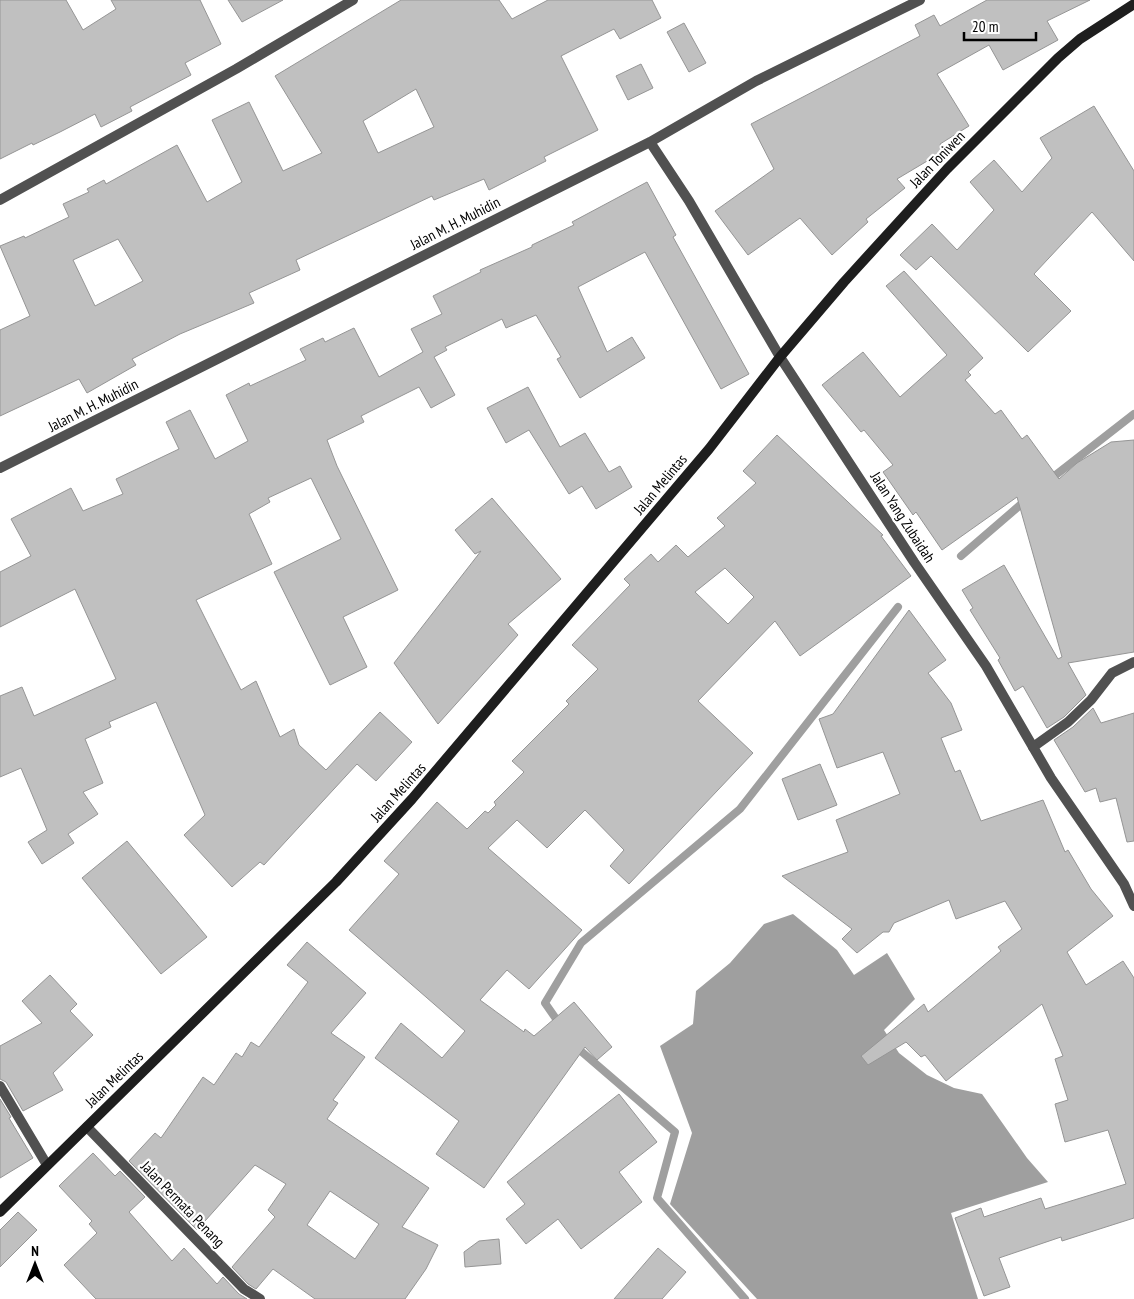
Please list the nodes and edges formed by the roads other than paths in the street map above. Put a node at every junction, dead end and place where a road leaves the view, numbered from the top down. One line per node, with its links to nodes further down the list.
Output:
1 (353, 0): 5 (street)
2 (920, 0): 4 (street, Jalan M. H. Muhidin)
3 (1134, 4): 6 (main road, Jalan Toniwen)
4 (650, 142): 6 (street, Jalan Yang Zubaidah); 7 (street, Jalan M. H. Muhidin)
5 (0, 200)
6 (780, 356): 9 (street, Jalan Yang Zubaidah); 12 (main road, Jalan Melintas)
7 (0, 468)
8 (1134, 662): 9 (street)
9 (1033, 747): 10 (street, Jalan Yang Zubaidah)
10 (1134, 906)
11 (0, 1086): 13 (street)
12 (87, 1127): 13 (main road, Jalan Melintas); 15 (street, Jalan Permata Penang)
13 (47, 1165): 14 (main road, Jalan Melintas)
14 (0, 1212)
15 (260, 1299)

